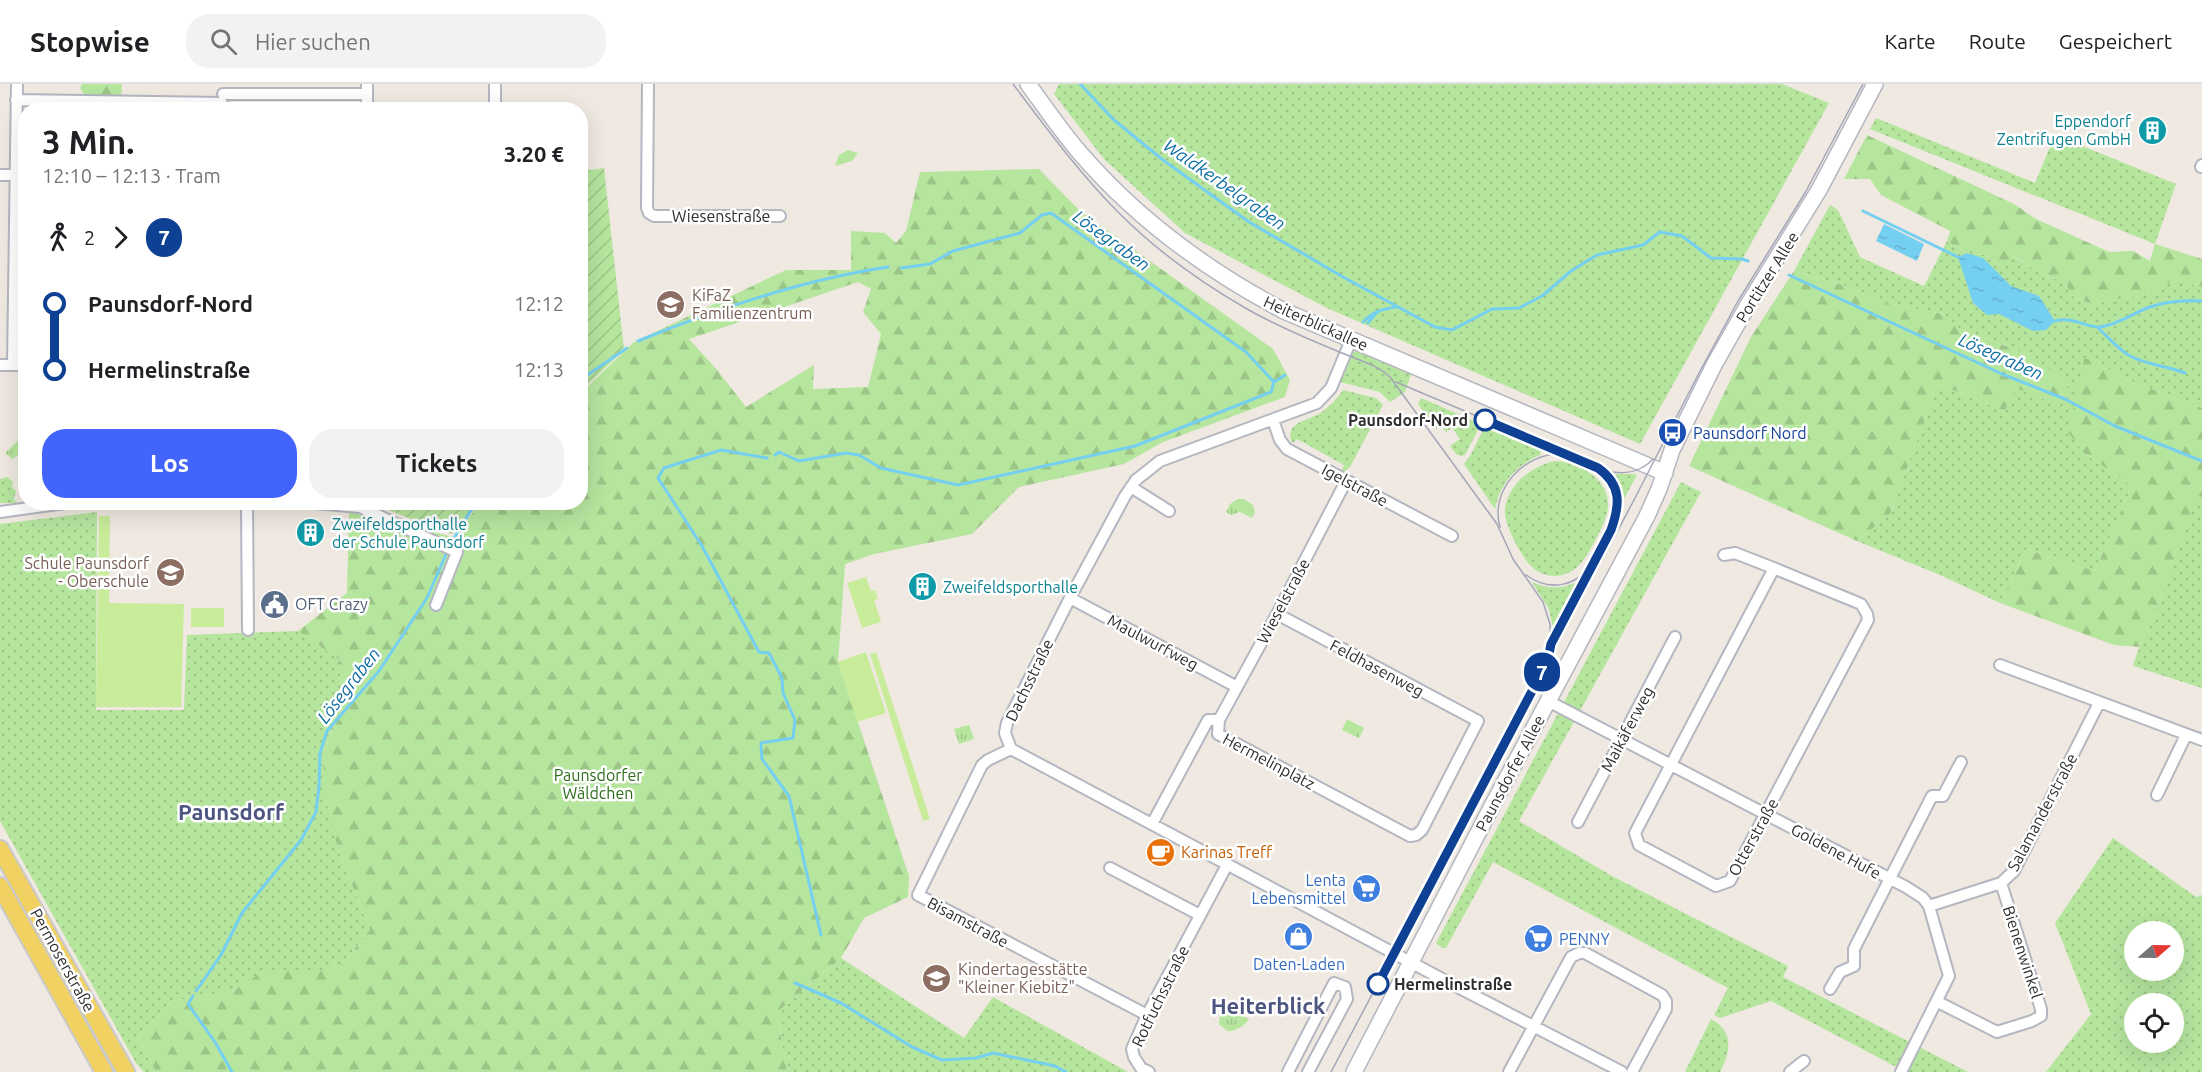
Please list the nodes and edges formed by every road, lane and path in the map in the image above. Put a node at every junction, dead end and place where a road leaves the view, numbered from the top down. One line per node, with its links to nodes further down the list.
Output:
1 (17, 84): 8 (street)
2 (495, 84): 11 (street)
3 (648, 84): 14 (street, Wiesenstraße)
4 (1028, 84): 17 (main road, Heiterblickallee)
5 (1875, 84): 22 (main road, Portitzer Allee)
6 (367, 89): 7 (street)
7 (223, 98): 10 (street)
8 (16, 100): 9 (street); 13 (street)
9 (40, 102)
10 (138, 102)
11 (495, 102)
12 (0, 175): 13 (street)
13 (15, 175): 15 (street)
14 (780, 216)
15 (18, 222)
16 (18, 285): 18 (street)
17 (1351, 340): 21 (street, Dachsstraße); 22 (main road, Heiterblickallee)
18 (13, 364): 19 (street); 20 (street)
19 (18, 364)
20 (0, 365)
21 (1273, 420): 23 (street, Igelstraße); 24 (street, Dachsstraße)
22 (1665, 473): 40 (main road, Paunsdorfer Allee)
23 (1346, 481): 30 (street, Igelstraße); 35 (street, Wieselstraße)
24 (1131, 487): 28 (street); 33 (street, Dachsstraße)
25 (18, 510): 29 (street)
26 (247, 510): 36 (street)
27 (366, 510): 34 (street)
28 (1169, 511)
29 (0, 512)
30 (1452, 536)
31 (1724, 555): 32 (street, Otterstraße)
32 (1776, 569): 48 (street, Otterstraße); 50 (street, Otterstraße)
33 (1070, 598): 39 (street, Maulwurfweg); 46 (street, Dachsstraße)
34 (436, 605)
35 (1277, 614): 39 (street, Wieselstraße); 53 (street, Feldhasenweg)
36 (248, 630)
37 (1675, 637): 44 (street, Maikäferweg)
38 (2000, 665): 41 (street)
39 (1237, 687): 42 (street, Wieselstraße)
40 (1548, 701): 44 (street, Goldene Hufe); 62 (main road, Paunsdorfer Allee)
41 (2099, 703): 43 (street); 58 (street, Salamanderstraße)
42 (1219, 720): 52 (street, Hermelinplatz); 53 (street, Hermelinplatz)
43 (2186, 735): 45 (street); 49 (street)
44 (1622, 738): 48 (street, Goldene Hufe); 51 (street, Maikäferweg)
45 (2202, 740)
46 (1011, 749): 52 (street); 65 (street, Bisamstraße)
47 (1961, 762): 57 (street)
48 (1672, 765): 50 (street, Goldene Hufe); 50 (street, Otterstraße)
49 (2157, 795)
50 (1766, 814): 57 (street, Goldene Hufe)
51 (1578, 822)
52 (1152, 824): 55 (street)
53 (1416, 835)
54 (0, 849): 69 (main road, Permoserstraße)
55 (1227, 865): 61 (street, Rotfuchsstraße); 62 (street)
56 (1110, 868): 61 (street)
57 (1889, 879): 60 (street, Goldene Hufe); 63 (street)
58 (2001, 883): 60 (street, Salamanderstraße); 64 (street, Bienenwinkel)
59 (0, 886): 68 (main road, Permoserstraße)
60 (1929, 906): 64 (street)
61 (1200, 915): 65 (street, Rotfuchsstraße)
62 (1410, 962): 66 (street); 73 (main road, Paunsdorfer Allee)
63 (1830, 989)
64 (1938, 1002): 78 (street)
65 (1147, 1015): 70 (street, Rotfuchsstraße)
66 (1533, 1025): 74 (street); 75 (street); 76 (street)
67 (1804, 1061): 77 (street)
68 (105, 1072)
69 (126, 1072)
70 (1149, 1072)
71 (1288, 1072): 72 (street)
72 (1308, 1072)
73 (1354, 1072)
74 (1509, 1072)
75 (1622, 1072)
76 (1632, 1072)
77 (1790, 1072)
78 (1901, 1072)

